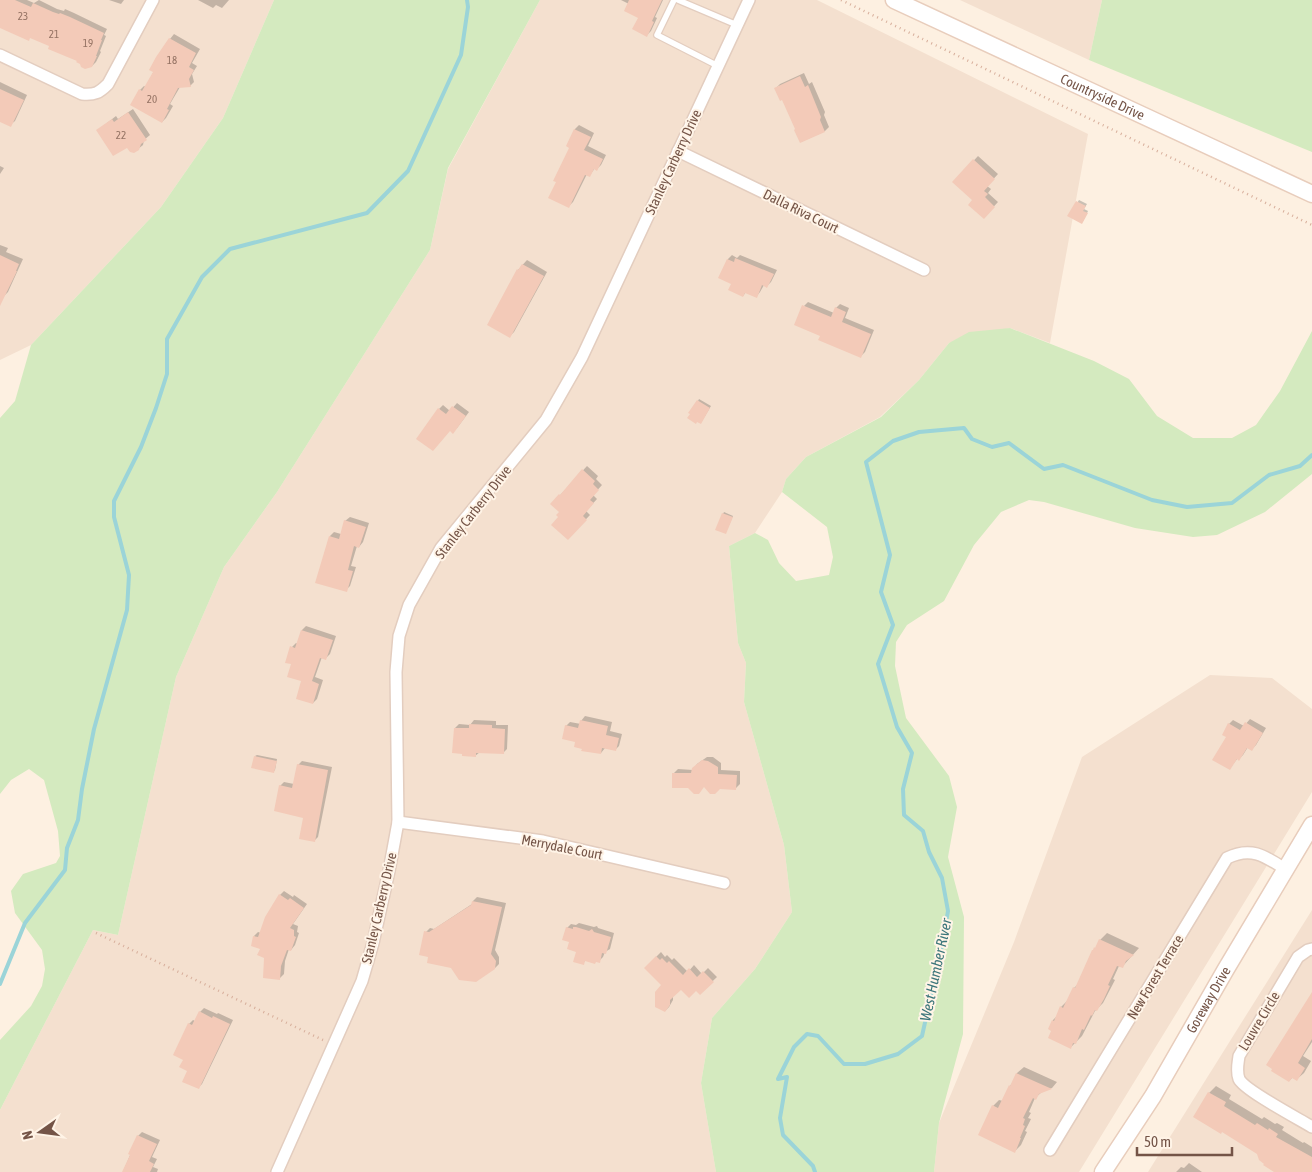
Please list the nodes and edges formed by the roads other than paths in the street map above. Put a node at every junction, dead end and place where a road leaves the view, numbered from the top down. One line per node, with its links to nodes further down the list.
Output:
1 (153, 0): 7 (street)
2 (674, 0): 8 (lane)
3 (678, 0): 6 (lane)
4 (749, 0): 6 (street, Stanley Carberry Drive)
5 (894, 0): 10 (main road, Countryside Drive)
6 (738, 25): 8 (street, Stanley Carberry Drive)
7 (0, 54)
8 (718, 66): 9 (street, Stanley Carberry Drive)
9 (678, 151): 11 (street, Dalla Riva Court); 12 (street, Stanley Carberry Drive)
10 (1312, 194)
11 (924, 270)
12 (398, 822): 15 (street, Merrydale Court); 19 (street, Stanley Carberry Drive)
13 (1312, 825): 14 (main road, Goreway Drive)
14 (1285, 869): 18 (street, New Forest Terrace); 20 (main road, Goreway Drive)
15 (724, 883)
16 (1312, 948): 17 (street, Louvre Circle)
17 (1312, 1127)
18 (1050, 1150)
19 (277, 1172)
20 (1103, 1172)

